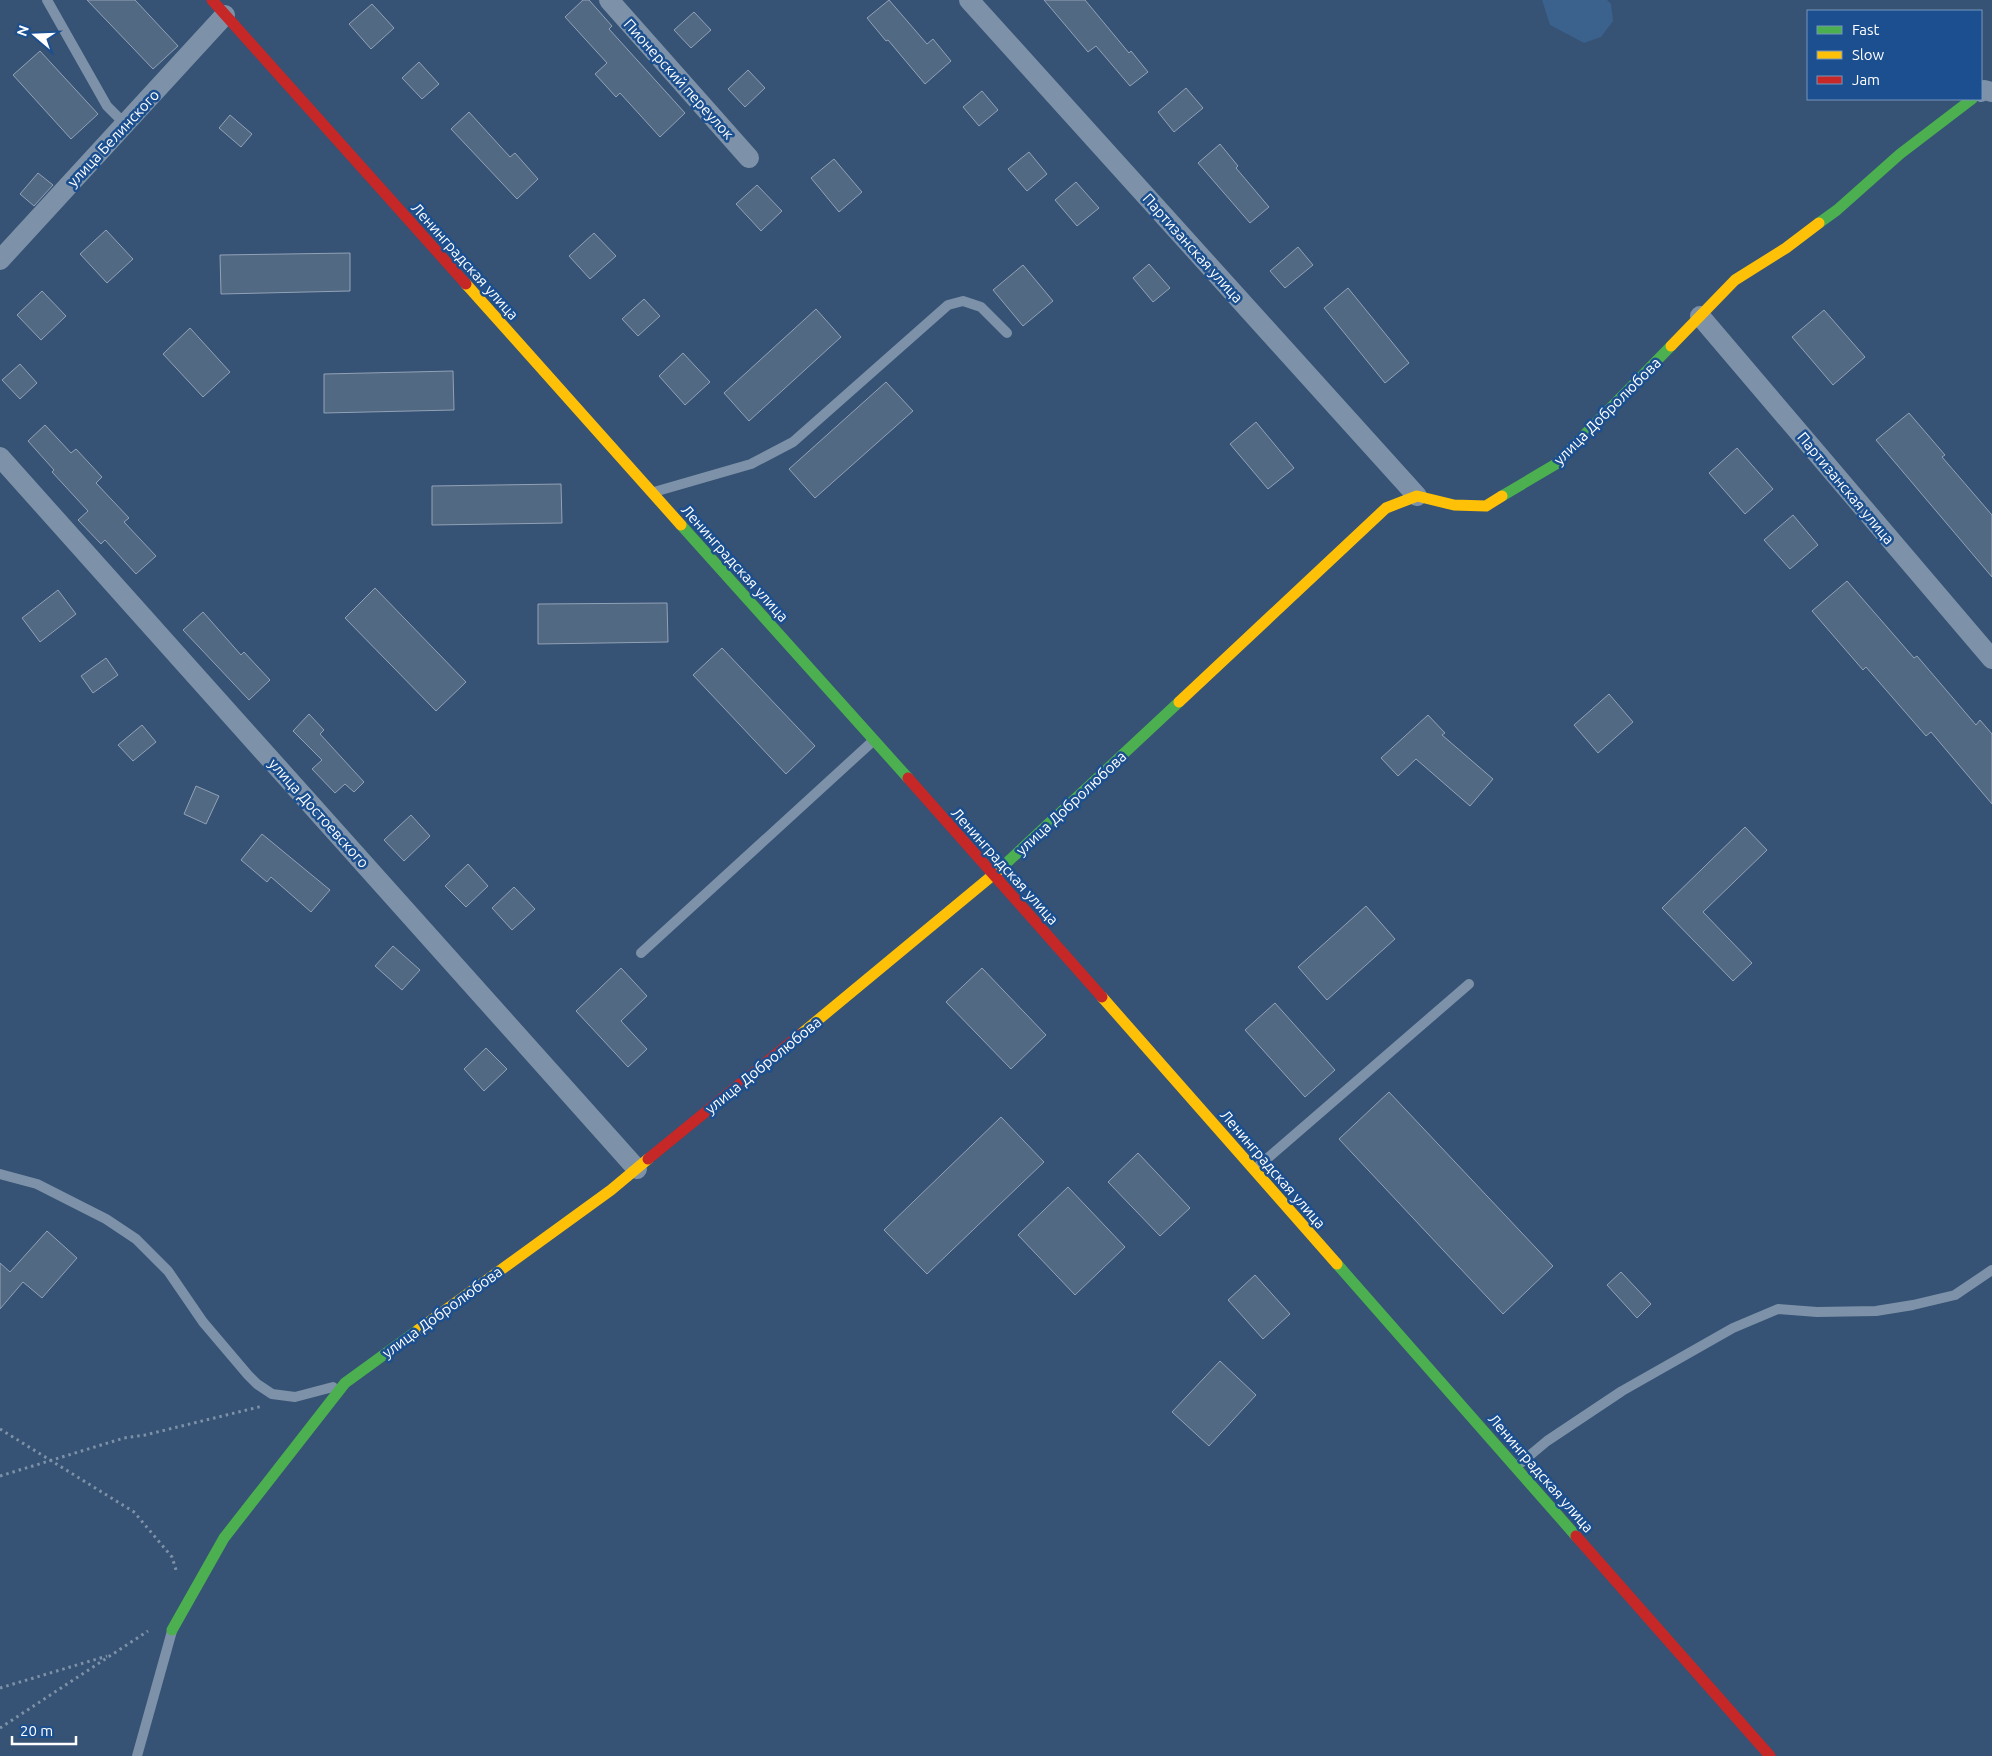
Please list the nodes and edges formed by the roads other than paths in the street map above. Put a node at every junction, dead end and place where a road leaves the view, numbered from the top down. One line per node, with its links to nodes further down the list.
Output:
1 (47, 0): 7 (lane)
2 (212, 0): 5 (street, Ленинградская улица)
3 (609, 0): 8 (street, Пионерский переулок)
4 (968, 0): 14 (street, Партизанская улица)
5 (225, 15): 7 (street, улица Белинского); 13 (street, Ленинградская улица)
6 (1972, 100): 10 (street, улица Добролюбова)
7 (125, 124): 9 (street, улица Белинского)
8 (749, 158)
9 (0, 260)
10 (1700, 316): 14 (street, улица Добролюбова); 15 (street, Партизанская улица)
11 (1007, 334): 13 (lane)
12 (0, 457): 20 (street, улица Достоевского)
13 (652, 493): 16 (street, Ленинградская улица)
14 (1417, 496): 17 (street, улица Добролюбова)
15 (1992, 659)
16 (873, 740): 17 (street, Ленинградская улица); 18 (lane)
17 (994, 875): 20 (street, улица Добролюбова); 21 (street, Ленинградская улица)
18 (641, 953)
19 (1469, 984): 21 (lane)
20 (637, 1168): 24 (street, улица Добролюбова)
21 (1254, 1170): 25 (street, Ленинградская улица)
22 (0, 1174): 24 (lane)
23 (1992, 1270): 25 (lane)
24 (345, 1383): 26 (street, улица Добролюбова)
25 (1516, 1468): 28 (street, Ленинградская улица)
26 (172, 1630): 27 (lane)
27 (137, 1756)
28 (1770, 1756)

